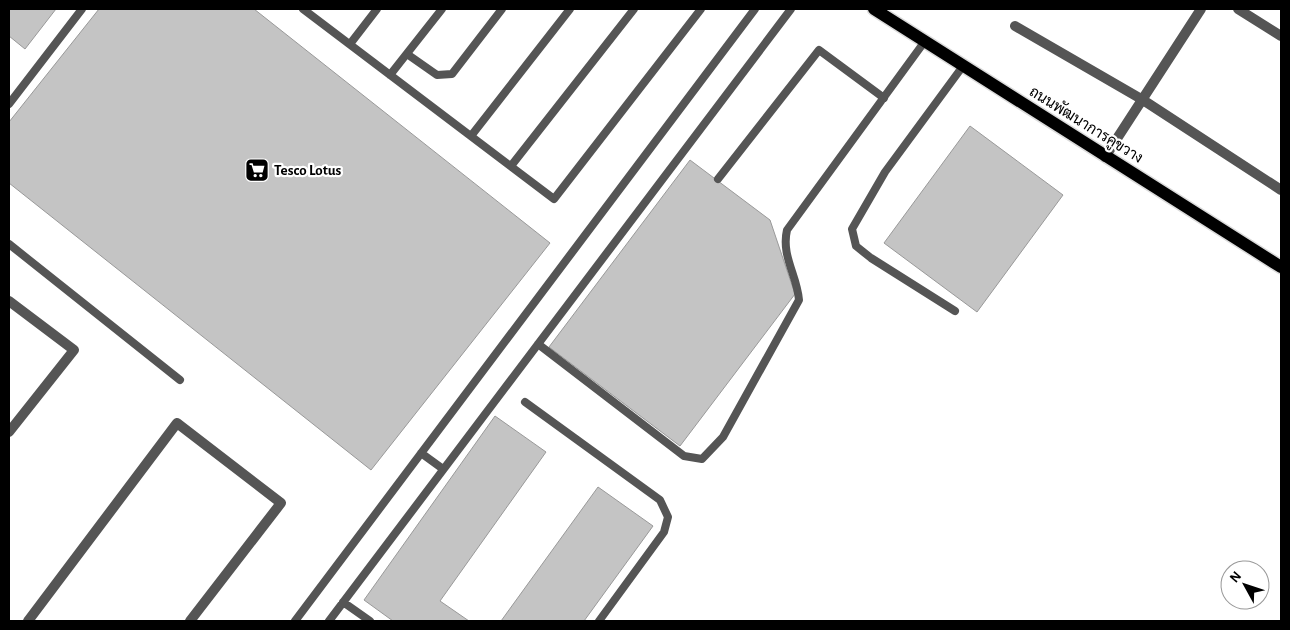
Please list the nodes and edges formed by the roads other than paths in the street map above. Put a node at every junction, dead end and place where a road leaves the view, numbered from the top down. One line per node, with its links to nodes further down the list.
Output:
1 (82, 9): 23 (lane)
2 (377, 9): 17 (lane)
3 (442, 9): 18 (lane)
4 (502, 9): 18 (lane)
5 (570, 9): 24 (lane)
6 (634, 9): 26 (lane)
7 (701, 9): 26 (lane)
8 (755, 9): 37 (lane)
9 (792, 9): 33 (lane)
10 (874, 9): 16 (main road, ถนนพัฒนาการคูขวาง)
11 (1201, 9): 22 (street)
12 (1238, 9): 15 (street)
13 (307, 10): 17 (lane)
14 (1015, 26): 22 (street)
15 (1281, 36)
16 (925, 41): 19 (main road, ถนนพัฒนาการคูขวาง); 21 (lane)
17 (350, 44): 20 (lane)
18 (407, 54): 20 (lane)
19 (963, 66): 25 (main road, ถนนพัฒนาการคูขวาง); 32 (lane)
20 (390, 75): 24 (lane)
21 (884, 98): 27 (lane); 33 (lane)
22 (1143, 100): 25 (street); 28 (street)
23 (9, 104)
24 (471, 136): 26 (lane)
25 (1106, 157): 30 (main road, ถนนพัฒนาการคูขวาง)
26 (510, 166)
27 (718, 179)
28 (1281, 190)
29 (9, 244): 34 (lane)
30 (1281, 267)
31 (9, 301): 36 (street)
32 (955, 311)
33 (538, 344): 38 (lane)
34 (180, 380)
35 (525, 402): 45 (lane)
36 (9, 432)
37 (421, 453): 38 (lane); 42 (lane)
38 (443, 469): 39 (lane)
39 (343, 602): 43 (lane); 44 (lane)
40 (28, 621): 41 (street)
41 (190, 621)
42 (295, 621)
43 (329, 621)
44 (370, 621)
45 (599, 621)

